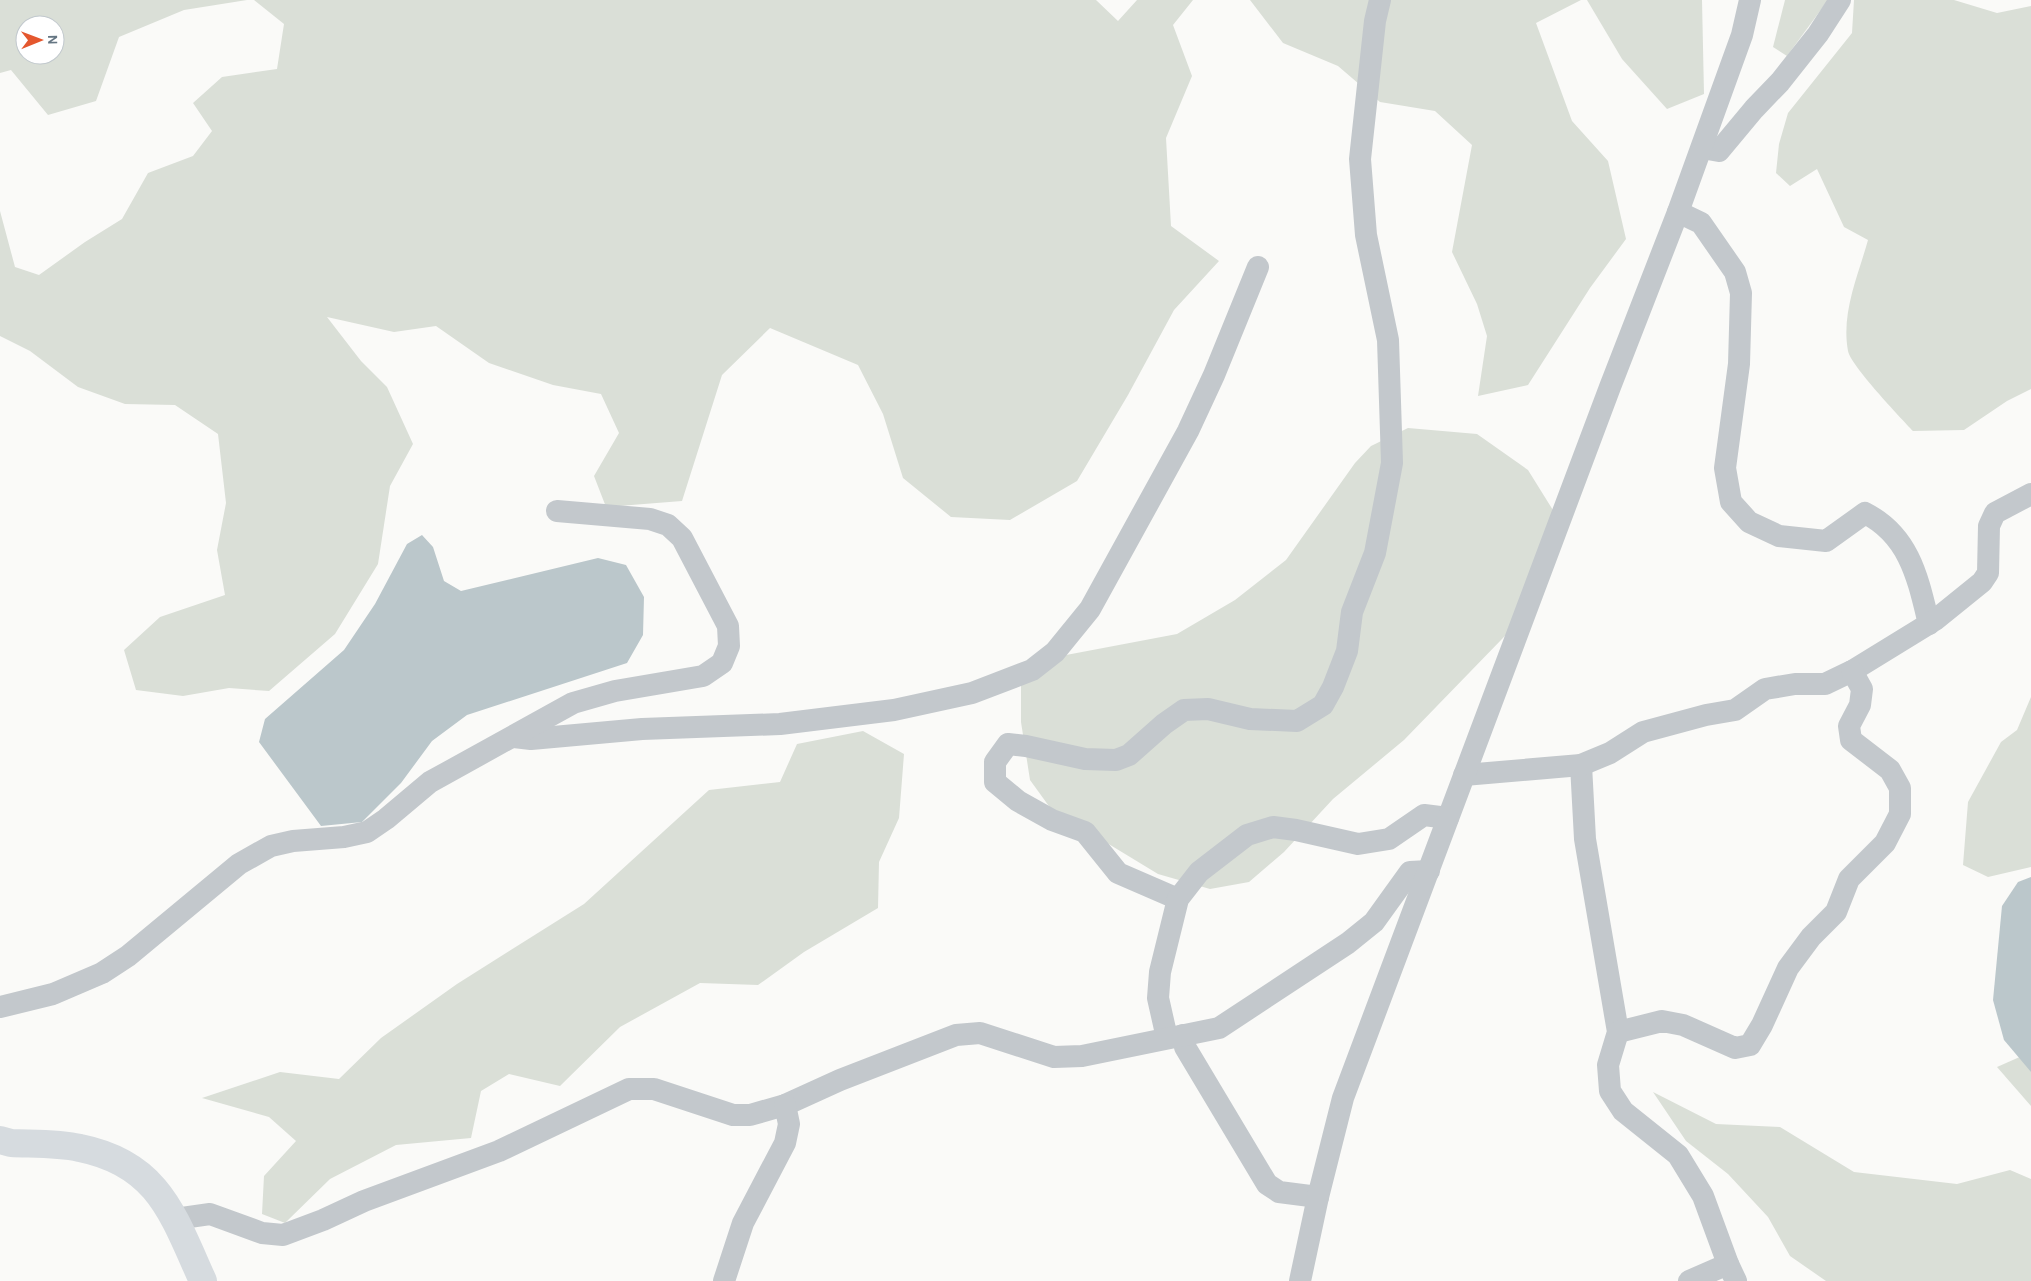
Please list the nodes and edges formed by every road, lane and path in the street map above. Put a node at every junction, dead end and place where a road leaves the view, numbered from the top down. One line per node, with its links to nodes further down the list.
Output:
1 (1380, 0): 16 (street)
2 (1750, 0): 4 (street)
3 (1840, 0): 4 (street)
4 (1702, 148): 5 (street)
5 (1678, 212): 9 (street); 13 (street)
6 (1258, 267): 11 (street)
7 (2031, 494): 9 (street)
8 (557, 511): 11 (street)
9 (1929, 624): 10 (street)
10 (1852, 671): 12 (street); 18 (street)
11 (514, 736): 17 (street)
12 (1581, 765): 13 (street); 18 (street)
13 (1464, 775): 14 (street)
14 (1448, 818): 15 (street); 16 (street)
15 (1429, 871): 19 (street); 22 (street)
16 (1178, 899): 19 (street)
17 (0, 1007)
18 (1618, 1032): 24 (street)
19 (1175, 1037): 20 (street); 22 (street)
20 (784, 1105): 23 (street); 26 (street)
21 (0, 1140): 23 (main road)
22 (1318, 1197): 27 (street)
23 (175, 1218): 25 (main road)
24 (1732, 1273): 28 (street)
25 (203, 1281)
26 (724, 1281)
27 (1300, 1281)
28 (1689, 1281)

